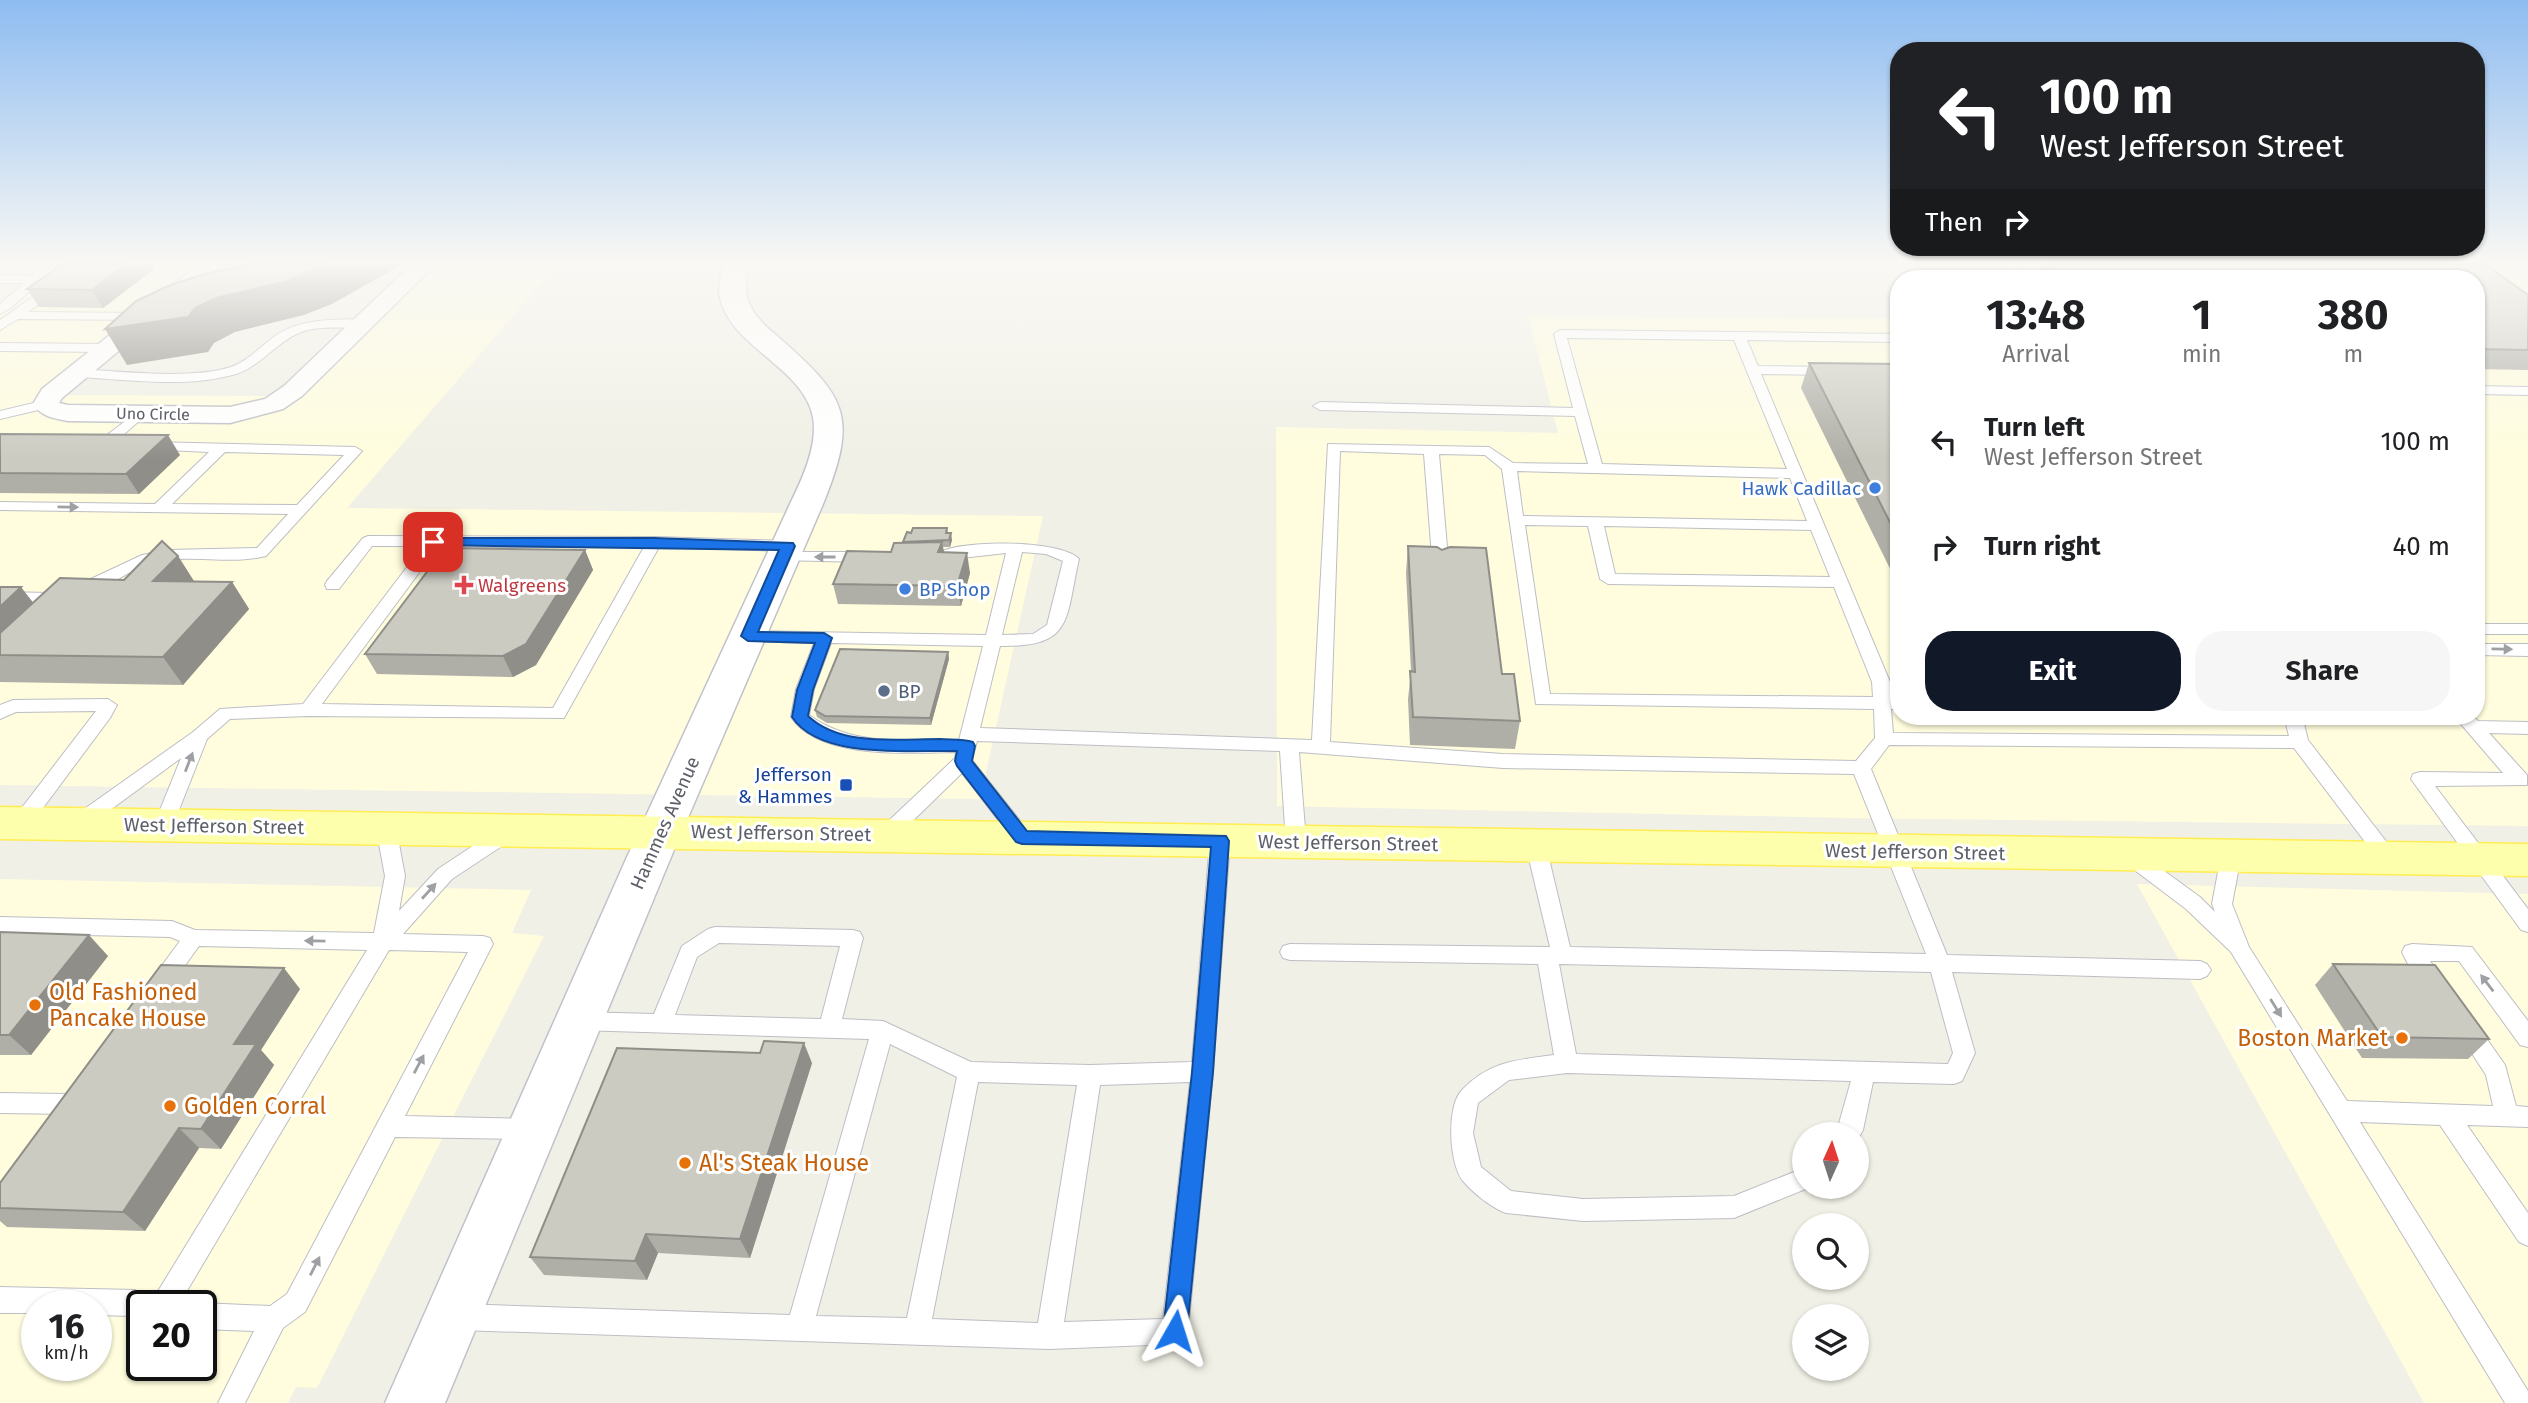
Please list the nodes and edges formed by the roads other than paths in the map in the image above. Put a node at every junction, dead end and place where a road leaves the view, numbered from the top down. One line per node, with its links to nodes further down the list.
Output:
1 (133, 329): 8 (street)
2 (296, 329): 11 (lane)
3 (356, 329): 17 (street, Uno Circle)
4 (755, 329): 33 (street, Hammes Avenue)
5 (1739, 336): 6 (lane); 9 (lane); 16 (lane)
6 (1890, 338)
7 (0, 347): 8 (lane)
8 (106, 348): 11 (street)
9 (1753, 370): 10 (lane); 23 (lane)
10 (1846, 371)
11 (76, 373): 14 (street)
12 (2485, 390): 13 (lane)
13 (2528, 391)
14 (47, 404): 17 (street, Uno Circle); 18 (lane)
15 (1320, 405): 16 (lane)
16 (1579, 412): 22 (lane)
17 (140, 414): 19 (lane)
18 (0, 415)
19 (222, 447): 25 (lane); 26 (lane)
20 (1431, 449): 21 (lane); 36 (lane); 59 (lane)
21 (1509, 467): 22 (lane); 27 (lane)
22 (1596, 468): 23 (lane)
23 (1796, 474): 29 (lane)
24 (0, 506): 25 (lane, one-way to 25)
25 (159, 508): 26 (lane)
26 (300, 510): 39 (lane)
27 (1518, 520): 28 (lane); 47 (lane)
28 (1595, 522): 29 (lane); 37 (lane)
29 (1817, 526): 37 (lane)
30 (433, 542): 31 (lane); 38 (lane); 48 (lane)
31 (654, 542): 33 (lane); 48 (lane)
32 (1015, 549): 35 (lane); 44 (lane); 44 (lane)
33 (786, 552): 34 (lane, one-way to 33); 42 (street, Hammes Avenue)
34 (888, 556)
35 (927, 556)
36 (1441, 570)
37 (1840, 582): 47 (lane)
38 (332, 585)
39 (0, 597)
40 (2485, 629): 41 (lane)
41 (2528, 629)
42 (748, 636): 43 (lane); 67 (street, Hammes Avenue)
43 (824, 638): 44 (lane); 58 (lane)
44 (992, 642): 58 (lane)
45 (2485, 649): 46 (lane, one-way to 46)
46 (2528, 650)
47 (1890, 703): 55 (lane)
48 (308, 710): 54 (lane)
49 (0, 713): 62 (lane)
50 (2485, 724): 53 (lane)
51 (2295, 725): 56 (lane)
52 (2471, 725): 61 (lane)
53 (2528, 728)
54 (199, 736): 63 (lane); 64 (lane, one-way to 54)
55 (1884, 739): 56 (lane); 60 (lane)
56 (2298, 742): 76 (lane)
57 (1289, 746): 58 (lane); 59 (lane); 71 (lane)
58 (967, 747): 68 (lane); 69 (lane)
59 (1321, 748): 60 (lane)
60 (1861, 768): 73 (lane)
61 (2524, 780): 77 (lane)
62 (11, 823): 63 (main road, West Jefferson Street)
63 (78, 824): 64 (main road, West Jefferson Street)
64 (164, 825): 65 (main road, West Jefferson Street)
65 (386, 828): 66 (main road, West Jefferson Street); 82 (lane)
66 (512, 830): 67 (main road, West Jefferson Street); 82 (lane, one-way to 66)
67 (660, 832): 68 (main road, West Jefferson Street); 89 (street, Hammes Avenue)
68 (886, 835): 69 (main road, West Jefferson Street)
69 (1022, 837): 70 (main road, West Jefferson Street)
70 (1220, 841): 71 (main road, West Jefferson Street); 96 (lane)
71 (1296, 842): 72 (main road, West Jefferson Street)
72 (1536, 846): 73 (main road, West Jefferson Street); 85 (lane)
73 (1893, 852): 74 (main road, West Jefferson Street); 86 (lane)
74 (2129, 855): 75 (main road, West Jefferson Street); 83 (lane)
75 (2231, 856): 76 (main road, West Jefferson Street); 83 (lane)
76 (2388, 858): 77 (main road, West Jefferson Street)
77 (2478, 859): 78 (main road, West Jefferson Street); 79 (lane)
78 (2528, 860)
79 (2528, 924)
80 (0, 925): 81 (lane)
81 (194, 938): 82 (lane, one-way to 81); 88 (lane)
82 (383, 942): 105 (lane, one-way to 82); 109 (lane)
83 (2239, 950): 100 (lane, one-way to 100)
84 (1290, 952): 85 (lane)
85 (1555, 955): 86 (lane); 94 (lane)
86 (1939, 962): 87 (lane); 97 (lane)
87 (2200, 970)
88 (143, 1004)
89 (579, 1021): 90 (lane); 106 (street, Hammes Avenue)
90 (660, 1023): 91 (lane); 91 (lane)
91 (829, 1029): 92 (lane)
92 (883, 1030): 95 (lane); 115 (lane)
93 (2528, 1038): 102 (lane, one-way to 102)
94 (1567, 1063): 97 (lane); 107 (lane)
95 (969, 1072): 98 (lane); 116 (lane)
96 (1202, 1072): 98 (lane); 117 (lane)
97 (1864, 1072): 103 (lane)
98 (1090, 1075): 117 (lane)
99 (0, 1103): 104 (lane)
100 (2341, 1111): 101 (lane); 120 (lane)
101 (2447, 1115): 102 (lane); 108 (lane)
102 (2518, 1117)
103 (1853, 1122)
104 (52, 1125)
105 (386, 1126): 106 (lane); 114 (lane, one-way to 105)
106 (533, 1129): 113 (street, Hammes Avenue)
107 (1792, 1184)
108 (2528, 1234)
109 (173, 1290)
110 (0, 1300): 111 (lane)
111 (126, 1303)
112 (217, 1317): 114 (lane)
113 (452, 1317): 115 (lane); 119 (street, Hammes Avenue)
114 (274, 1319): 118 (lane)
115 (799, 1329): 116 (lane)
116 (917, 1332): 117 (lane)
117 (1049, 1336)
118 (232, 1403)
119 (415, 1403)
120 (2520, 1403)

